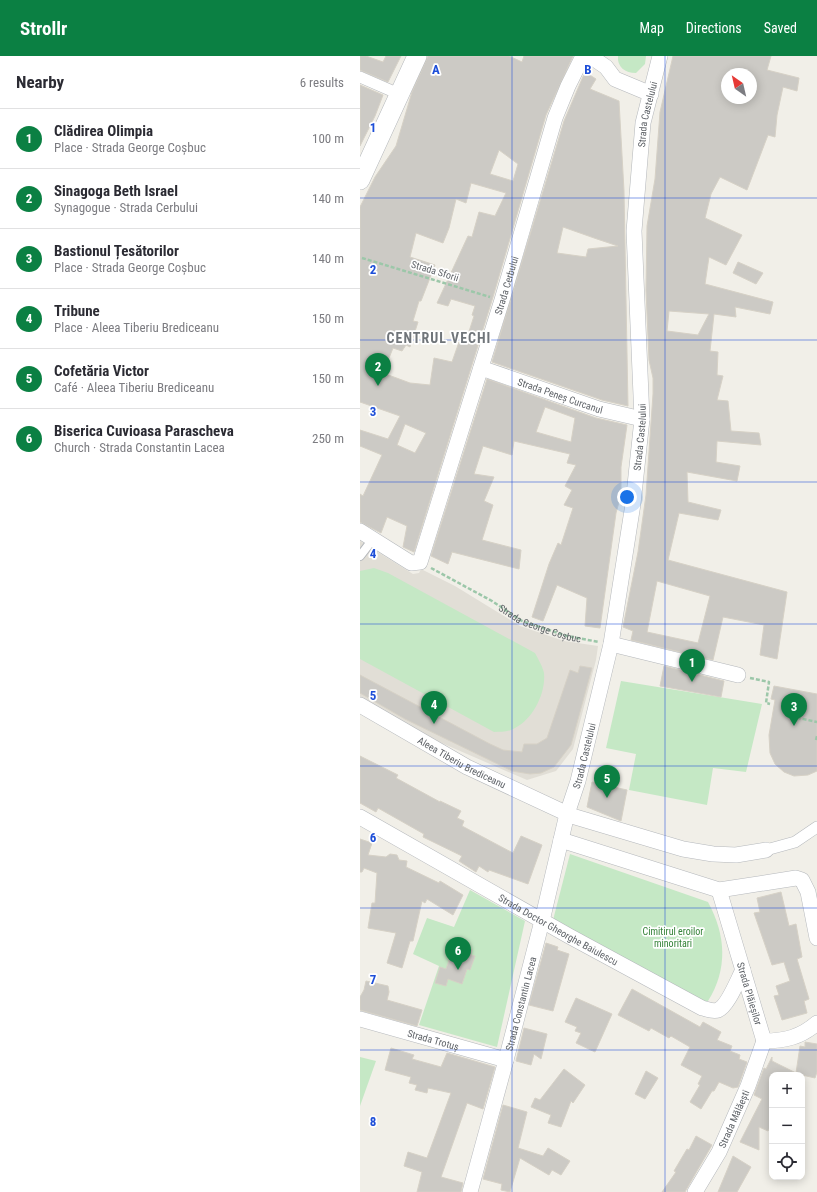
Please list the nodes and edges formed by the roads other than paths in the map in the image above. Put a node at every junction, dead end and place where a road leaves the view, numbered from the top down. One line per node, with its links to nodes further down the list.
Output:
1 (417, 56): 6 (street)
2 (583, 56): 9 (street, Strada Cerbului)
3 (590, 56): 7 (street)
4 (660, 56): 7 (street, Strada Castelului)
5 (360, 76): 6 (street)
6 (399, 94): 8 (street)
7 (651, 94): 10 (street, Strada Castelului)
8 (360, 180)
9 (481, 368): 10 (street, Strada Peneș Curcanul); 12 (street, Strada Cerbului)
10 (642, 419): 14 (street, Strada Castelului)
11 (360, 531): 12 (street)
12 (373, 539): 13 (lane)
13 (360, 556)
14 (611, 644): 15 (street); 17 (street, Strada Castelului)
15 (738, 675)
16 (360, 705): 17 (street, Aleea Tiberiu Brediceanu)
17 (569, 815): 20 (street, Strada Constantin Lacea); 21 (street, Aleea Tiberiu Brediceanu)
18 (360, 817): 23 (street, Strada Doctor Gheorghe Baiulescu)
19 (817, 827): 21 (street)
20 (561, 840): 22 (street); 23 (street, Strada Constantin Lacea)
21 (766, 850)
22 (719, 890): 24 (street); 25 (street, Strada Plăieșilor)
23 (542, 921): 25 (street, Strada Doctor Gheorghe Baiulescu); 29 (street, Strada Constantin Lacea)
24 (817, 938)
25 (743, 970): 28 (street, Strada Plăieșilor)
26 (360, 1019): 29 (street, Strada Trotuș)
27 (817, 1023): 28 (street)
28 (764, 1041): 31 (street, Strada Mălăești)
29 (506, 1060): 30 (street, Strada Constantin Lacea)
30 (470, 1192)
31 (695, 1192)

